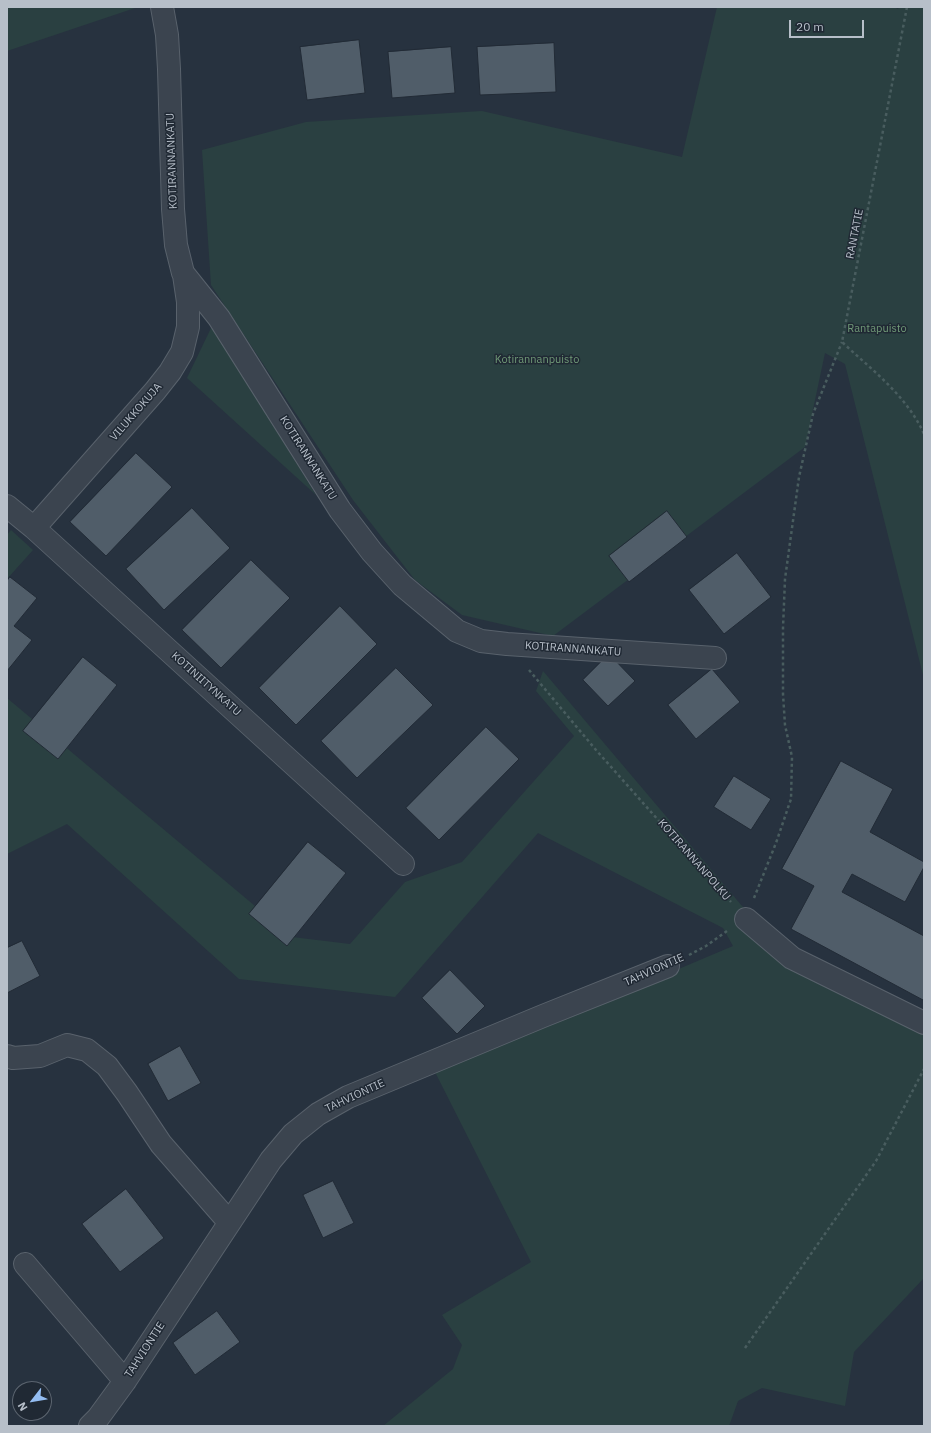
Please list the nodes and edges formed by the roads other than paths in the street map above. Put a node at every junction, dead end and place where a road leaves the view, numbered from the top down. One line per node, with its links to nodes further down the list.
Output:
1 (162, 7): 2 (street, KOTIRANNANKATU)
2 (183, 273): 4 (street, VILUKKOKUJA); 5 (street, KOTIRANNANKATU)
3 (7, 506): 4 (street, KOTINIITYNKATU)
4 (34, 528): 6 (street, KOTINIITYNKATU)
5 (715, 658)
6 (403, 864)
7 (746, 919): 9 (street)
8 (668, 966): 11 (street, TAHVIONTIE)
9 (924, 1023)
10 (7, 1056): 11 (street)
11 (229, 1222): 13 (street, TAHVIONTIE)
12 (25, 1264): 13 (street)
13 (125, 1381): 14 (street, TAHVIONTIE)
14 (90, 1426)

